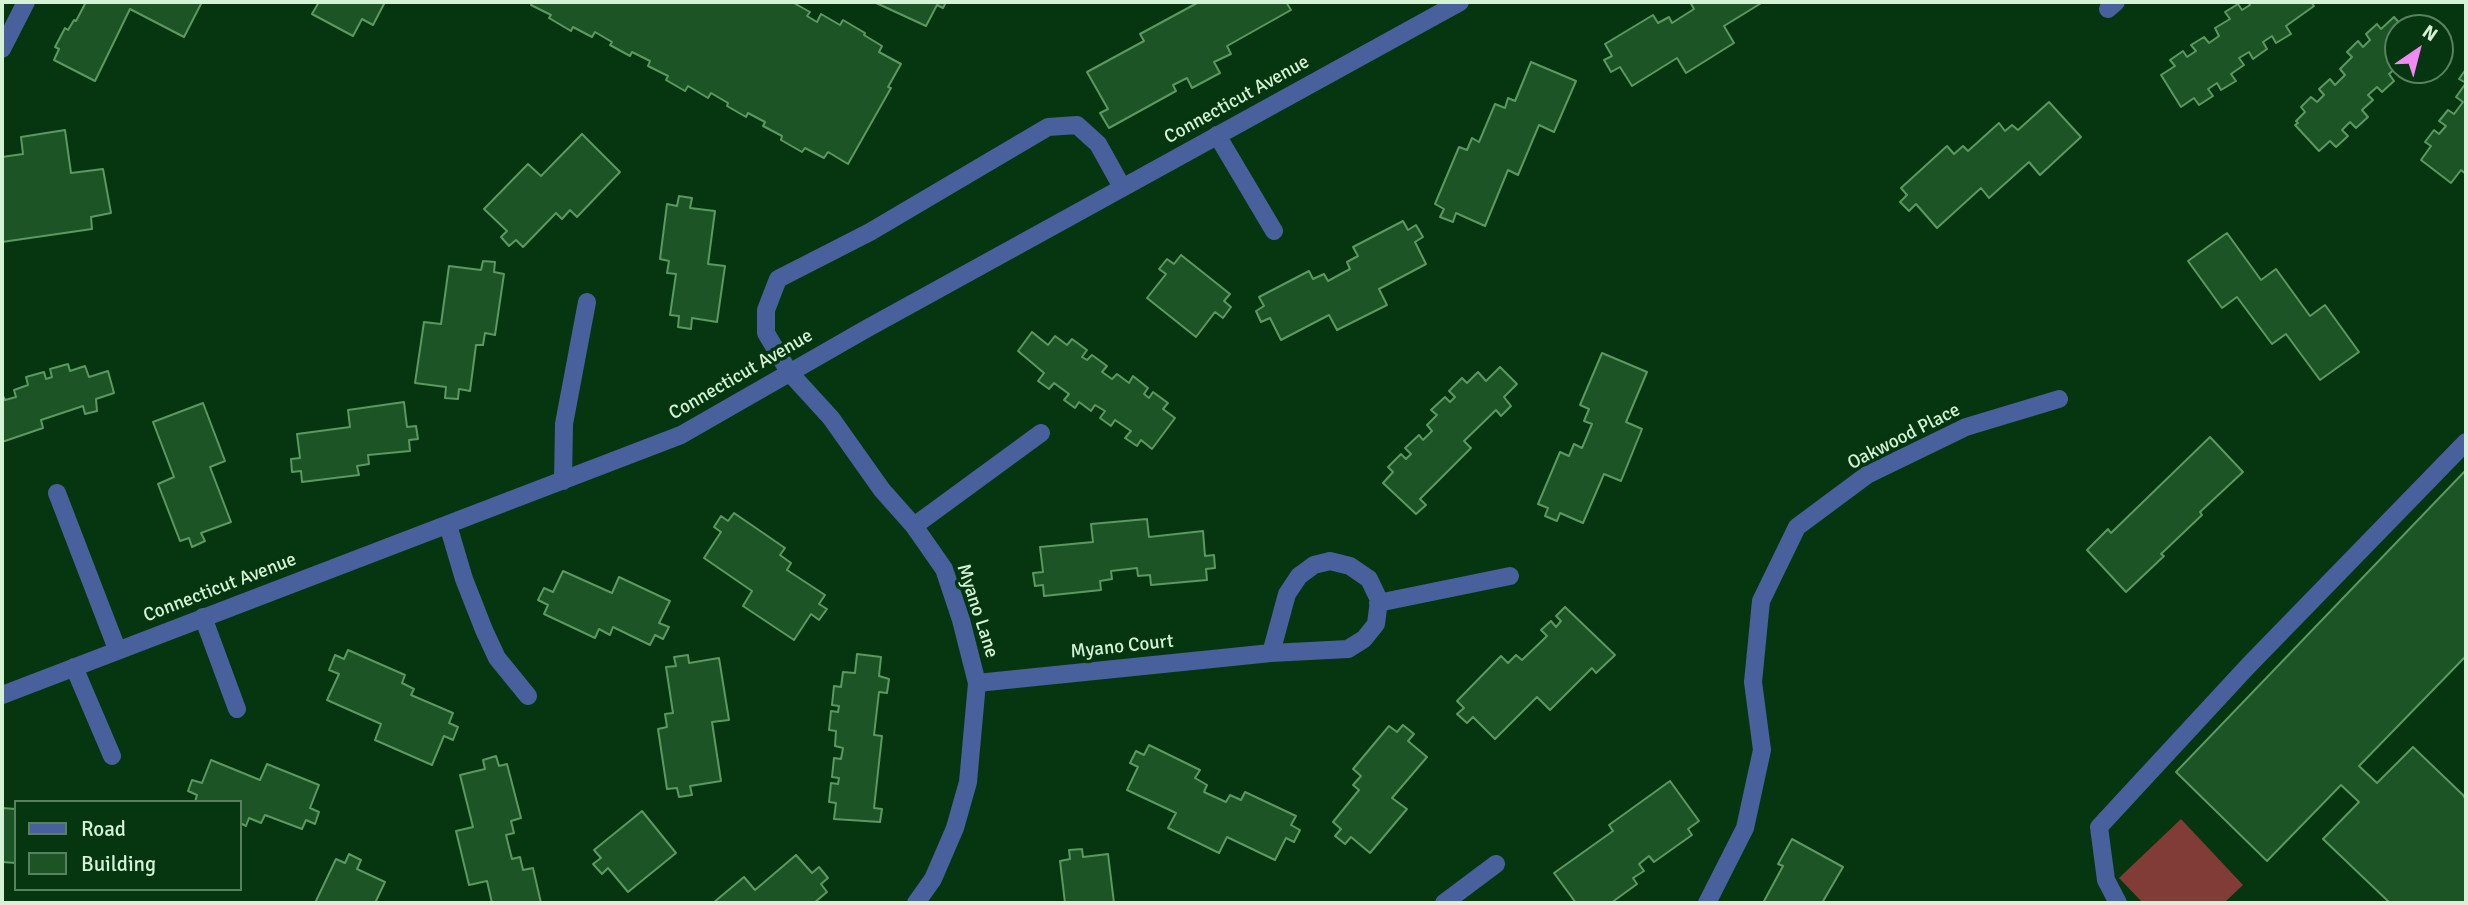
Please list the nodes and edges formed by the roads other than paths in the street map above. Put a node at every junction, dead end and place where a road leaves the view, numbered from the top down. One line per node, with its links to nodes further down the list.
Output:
1 (26, 2): 3 (street)
2 (1460, 2): 4 (street, Connecticut Avenue)
3 (2, 48)
4 (1217, 135): 5 (street, Connecticut Avenue); 6 (street)
5 (1122, 187): 8 (street, Connecticut Avenue); 8 (street, Myano Lane)
6 (1274, 231)
7 (587, 302): 12 (street)
8 (789, 372): 12 (street, Connecticut Avenue); 15 (street, Myano Lane)
9 (2059, 399): 30 (street, Oakwood Place)
10 (1041, 433): 15 (street)
11 (2466, 442): 31 (street)
12 (563, 481): 14 (street, Connecticut Avenue)
13 (57, 493): 19 (street)
14 (447, 526): 18 (street, Connecticut Avenue); 24 (street)
15 (914, 526): 22 (street, Myano Lane)
16 (1510, 576): 17 (street)
17 (1378, 603): 20 (street, Myano Court); 20 (street)
18 (203, 617): 19 (street, Connecticut Avenue); 25 (street)
19 (117, 649): 21 (street, Connecticut Avenue)
20 (1271, 653): 22 (street, Myano Court)
21 (74, 667): 23 (street, Connecticut Avenue); 26 (street)
22 (977, 683): 28 (street, Myano Lane)
23 (2, 695)
24 (528, 696)
25 (237, 709)
26 (112, 756)
27 (1496, 864): 29 (street)
28 (916, 903)
29 (1444, 903)
30 (1707, 903)
31 (2118, 903)

